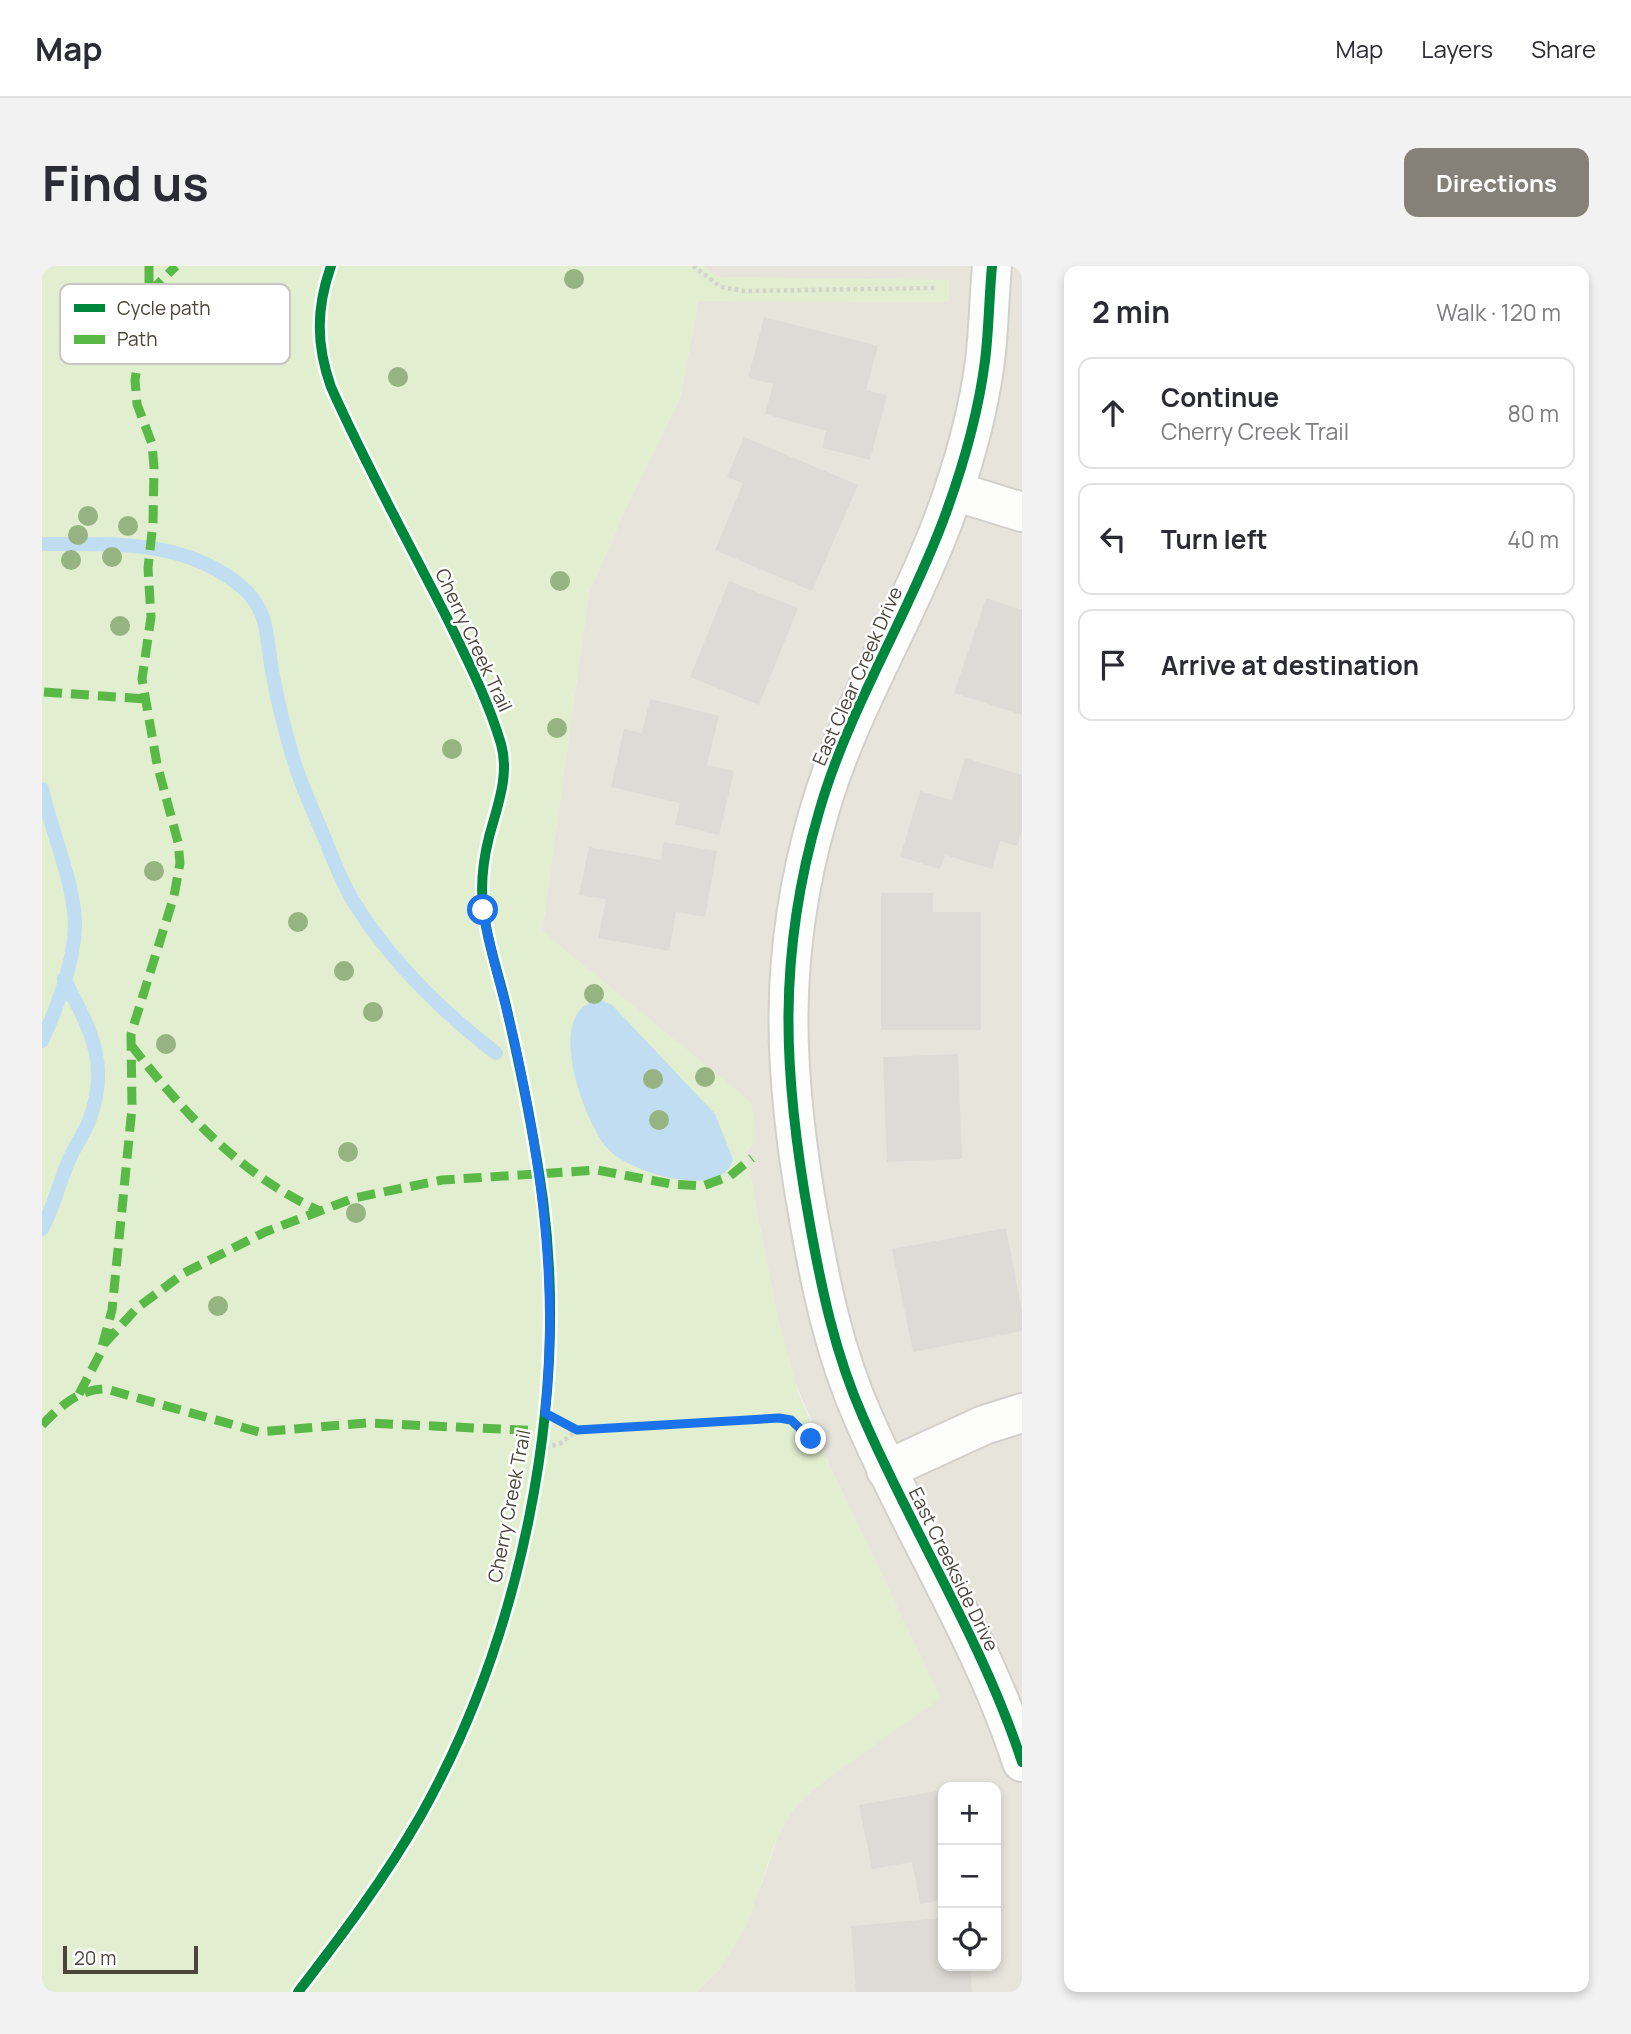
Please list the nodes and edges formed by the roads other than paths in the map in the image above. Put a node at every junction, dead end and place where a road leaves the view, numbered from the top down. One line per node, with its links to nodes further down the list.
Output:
1 (992, 266): 2 (street, East Clear Creek Drive)
2 (954, 491): 3 (street); 5 (street, East Clear Creek Drive)
3 (1022, 512)
4 (1022, 1413): 5 (street)
5 (886, 1470): 6 (street, East Creekside Drive)
6 (1022, 1762)

